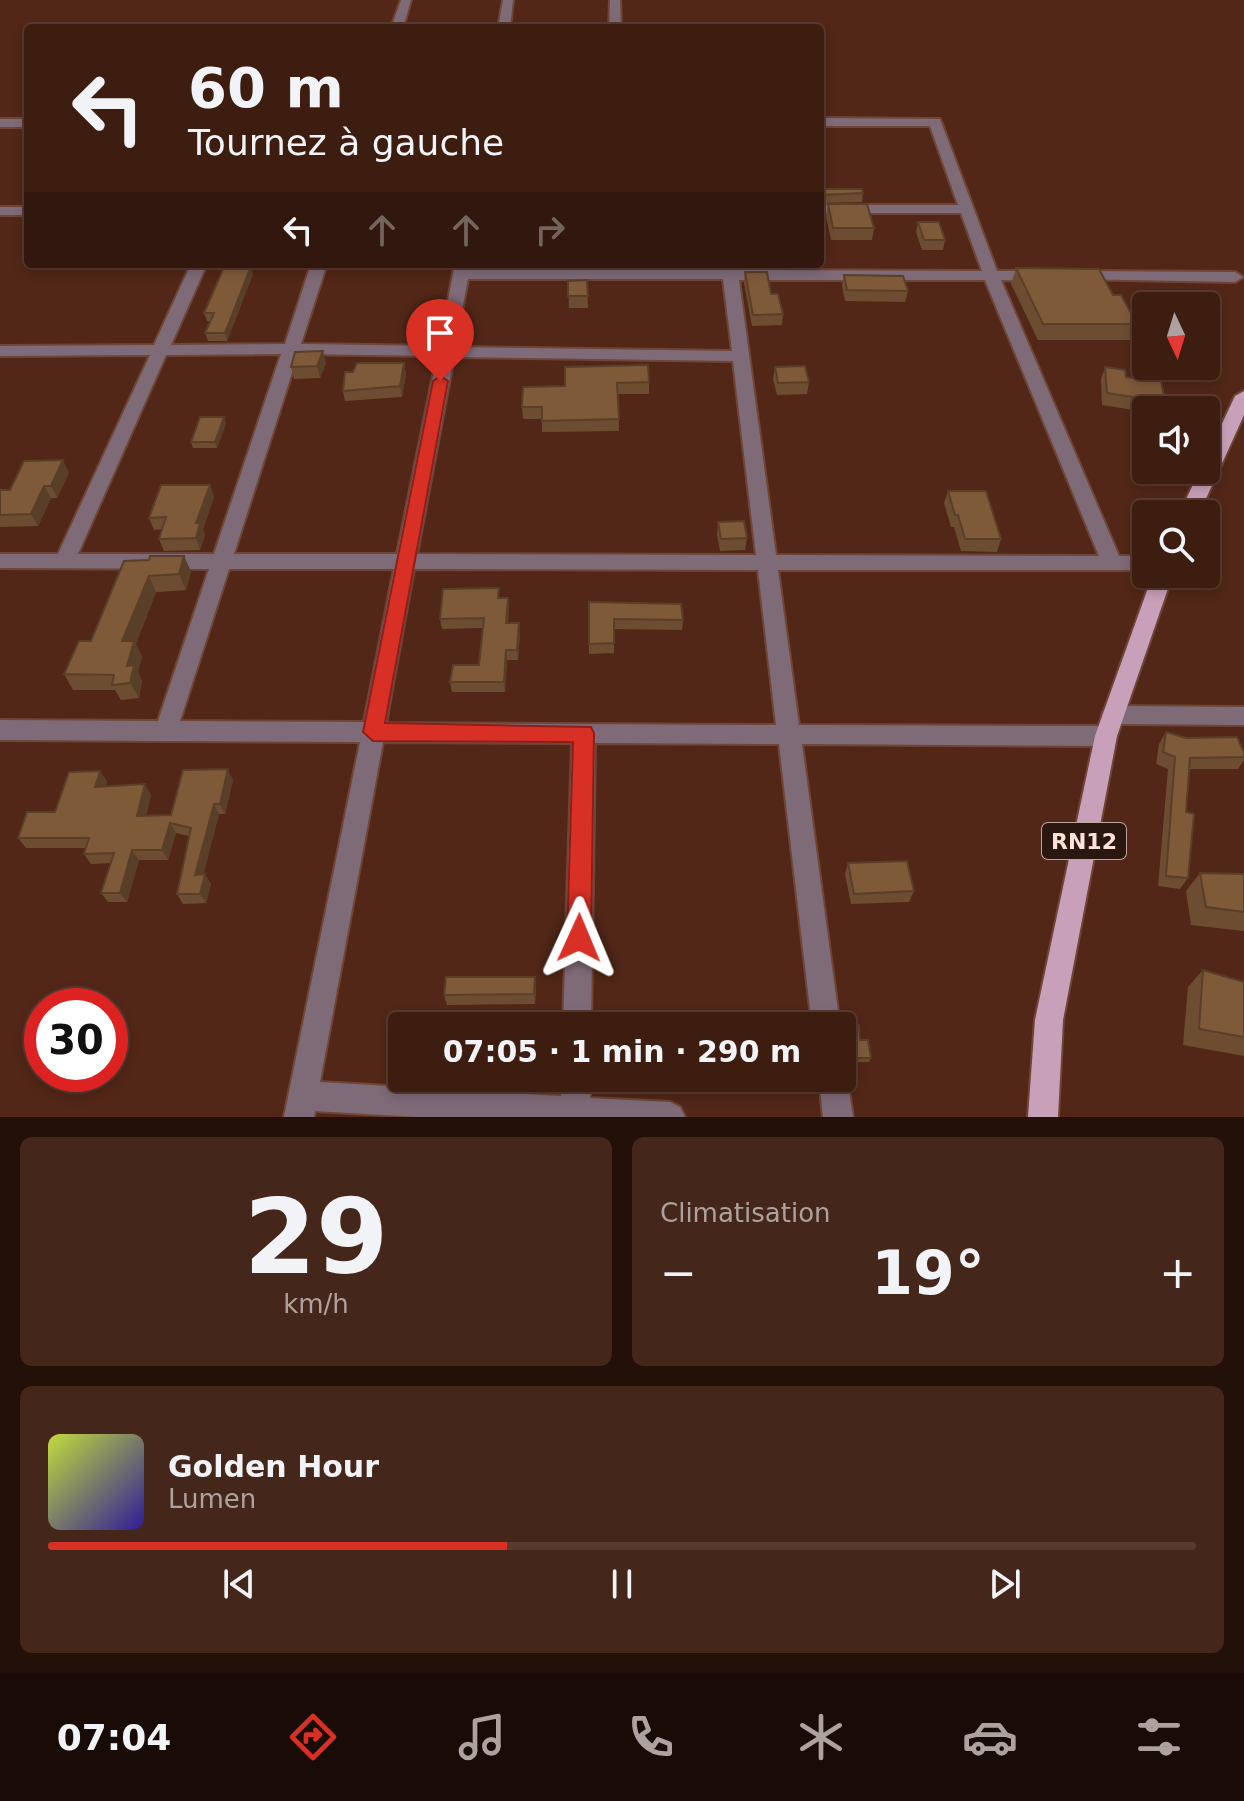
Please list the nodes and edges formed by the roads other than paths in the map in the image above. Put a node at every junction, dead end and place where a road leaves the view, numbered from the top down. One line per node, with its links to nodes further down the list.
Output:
1 (406, 0): 4 (street)
2 (508, 0): 5 (street)
3 (615, 0): 6 (street)
4 (398, 24)
5 (505, 24)
6 (615, 24)
7 (824, 122): 11 (street)
8 (0, 123): 9 (street)
9 (24, 123)
10 (824, 209): 11 (street)
11 (967, 209): 18 (street)
12 (24, 212): 13 (street)
13 (2, 215)
14 (197, 268): 21 (street)
15 (318, 268): 20 (street)
16 (462, 269): 17 (street); 23 (street)
17 (729, 270): 18 (street); 24 (street)
18 (991, 276): 19 (street); 32 (street)
19 (1235, 277)
20 (291, 349): 21 (street); 23 (street); 30 (street)
21 (161, 350): 22 (street); 29 (street)
22 (0, 351)
23 (446, 351): 24 (street); 31 (street)
24 (741, 356): 27 (street)
25 (1244, 396): 26 (main road)
26 (1196, 500)
27 (768, 560): 31 (street); 32 (street); 41 (street)
28 (0, 561): 29 (street)
29 (65, 561): 30 (street)
30 (221, 561): 31 (street); 38 (street)
31 (406, 561): 39 (street)
32 (1112, 563): 33 (street)
33 (1132, 563)
34 (1158, 588): 36 (main road, RN12)
35 (1244, 716): 36 (street)
36 (1109, 725): 41 (street); 50 (main road, RN12)
37 (0, 730): 38 (street)
38 (166, 731): 39 (street)
39 (373, 732): 40 (street); 46 (street)
40 (584, 733): 41 (street); 42 (street)
41 (789, 734): 43 (street)
42 (577, 1012)
43 (824, 1012)
44 (576, 1092): 47 (street)
45 (835, 1092): 49 (street)
46 (301, 1107): 47 (street)
47 (575, 1114): 48 (street)
48 (670, 1117)
49 (838, 1117)
50 (1043, 1117)

